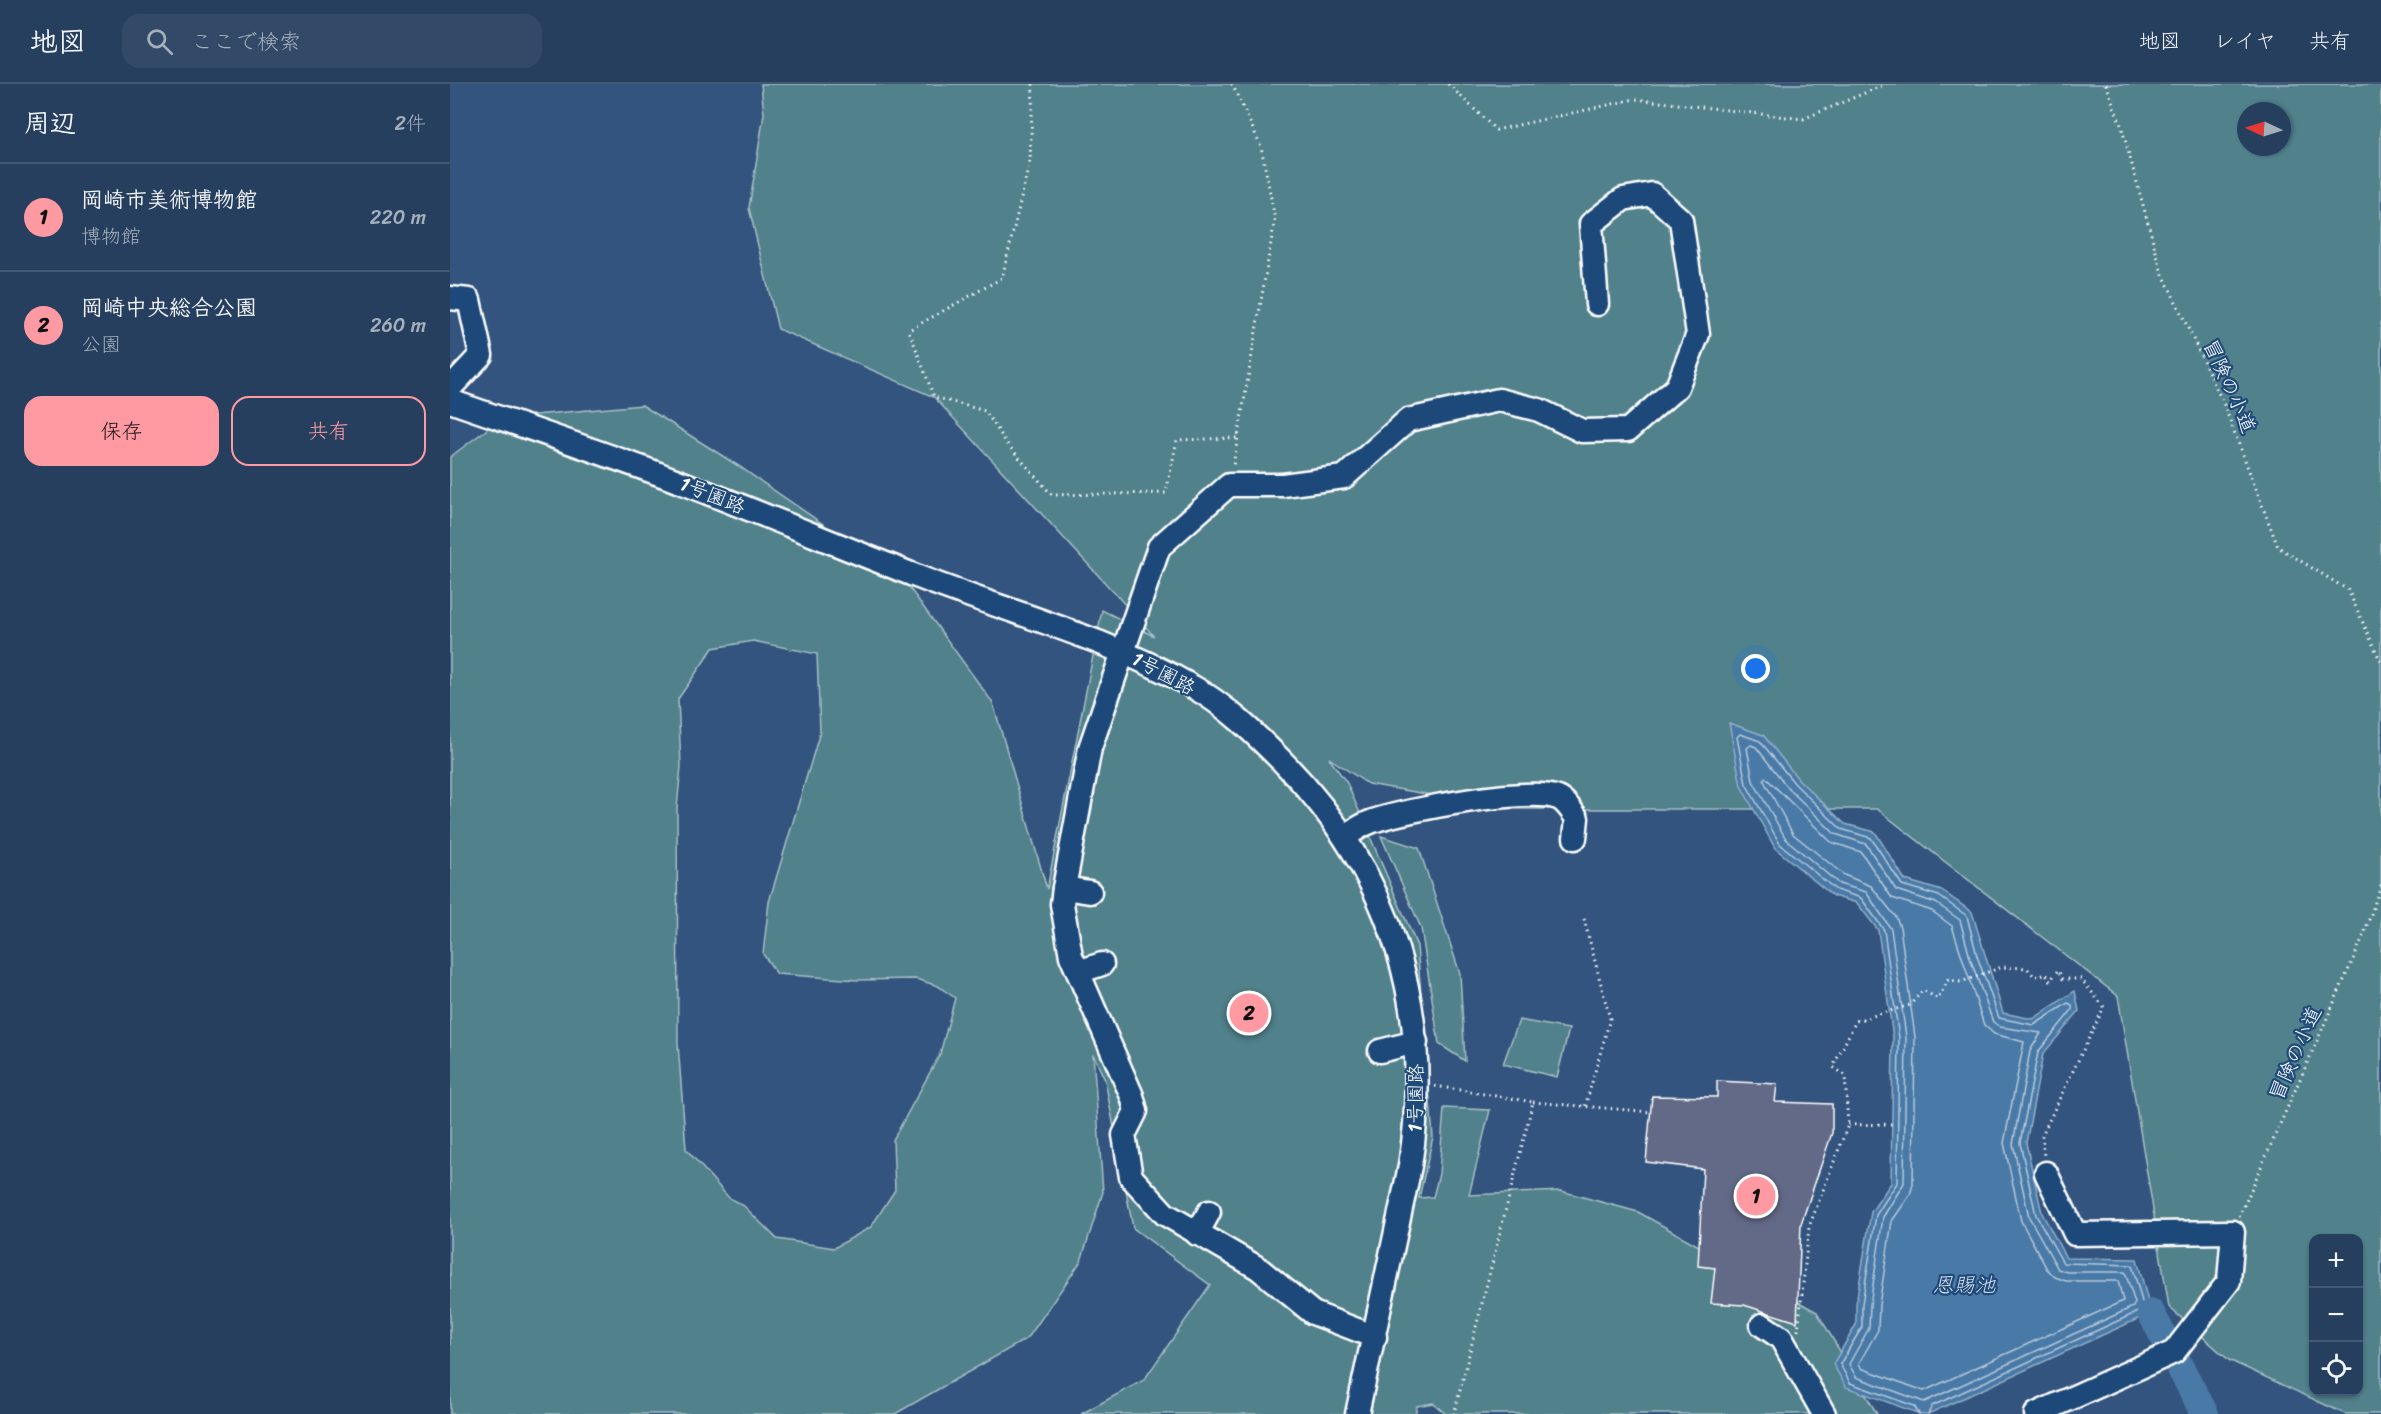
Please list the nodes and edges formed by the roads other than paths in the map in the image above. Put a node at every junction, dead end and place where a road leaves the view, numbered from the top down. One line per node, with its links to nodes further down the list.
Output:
1 (450, 298): 3 (street)
2 (1597, 304): 5 (street)
3 (450, 388)
4 (450, 401): 5 (street, 1号園路)
5 (1124, 651): 6 (street, 1号園路); 8 (street)
6 (1345, 836): 7 (street); 12 (street, 1号園路)
7 (1575, 838)
8 (1064, 888): 9 (street); 11 (street)
9 (1090, 892)
10 (1102, 964): 11 (street)
11 (1078, 972): 16 (street)
12 (1416, 1042): 13 (street); 18 (street, 1号園路)
13 (1380, 1051)
14 (2046, 1173): 21 (street)
15 (1209, 1212): 16 (street)
16 (1197, 1234): 18 (street)
17 (1762, 1325): 20 (street)
18 (1375, 1337): 19 (street, 1号園路)
19 (1357, 1414)
20 (1824, 1414)
21 (2036, 1414)

